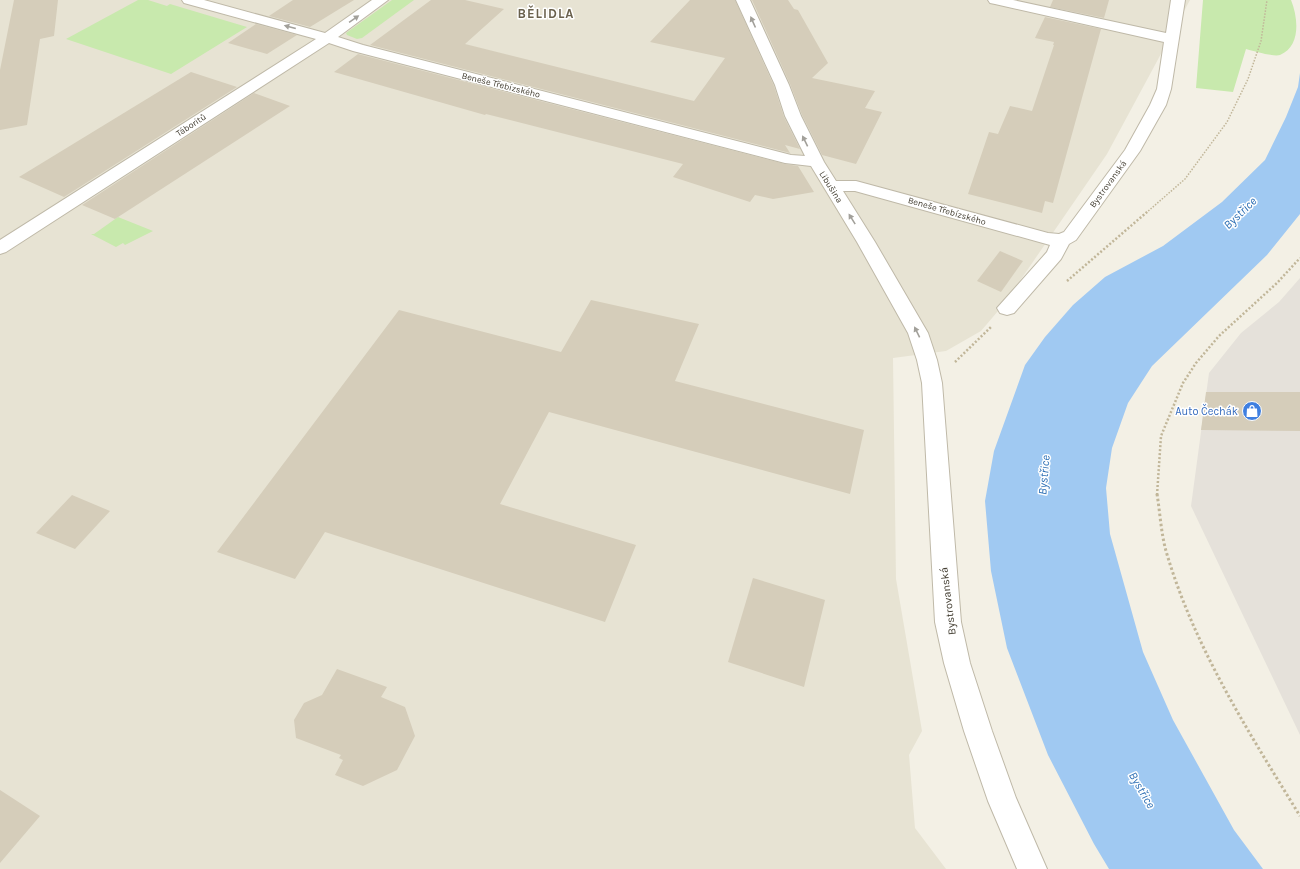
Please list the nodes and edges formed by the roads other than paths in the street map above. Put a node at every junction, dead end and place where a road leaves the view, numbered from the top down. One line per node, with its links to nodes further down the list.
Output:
1 (189, 0): 6 (street, Beneše Třebízského, one-way to 1)
2 (381, 0): 6 (street, Táboritů, one-way to 2)
3 (743, 0): 8 (street, Libušina, one-way to 3)
4 (995, 0): 7 (street)
5 (1178, 0): 7 (street, Bystrovanská)
6 (327, 38): 8 (street, Beneše Třebízského); 11 (street, Táboritů)
7 (1172, 39): 10 (street, Bystrovanská)
8 (816, 162): 9 (street, Libušina)
9 (831, 186): 10 (street, Beneše Třebízského); 13 (street, Libušina, one-way to 9)
10 (1061, 240): 12 (street, Bystrovanská)
11 (0, 248)
12 (1007, 308)
13 (930, 369): 14 (street, Bystrovanská)
14 (1032, 869)

